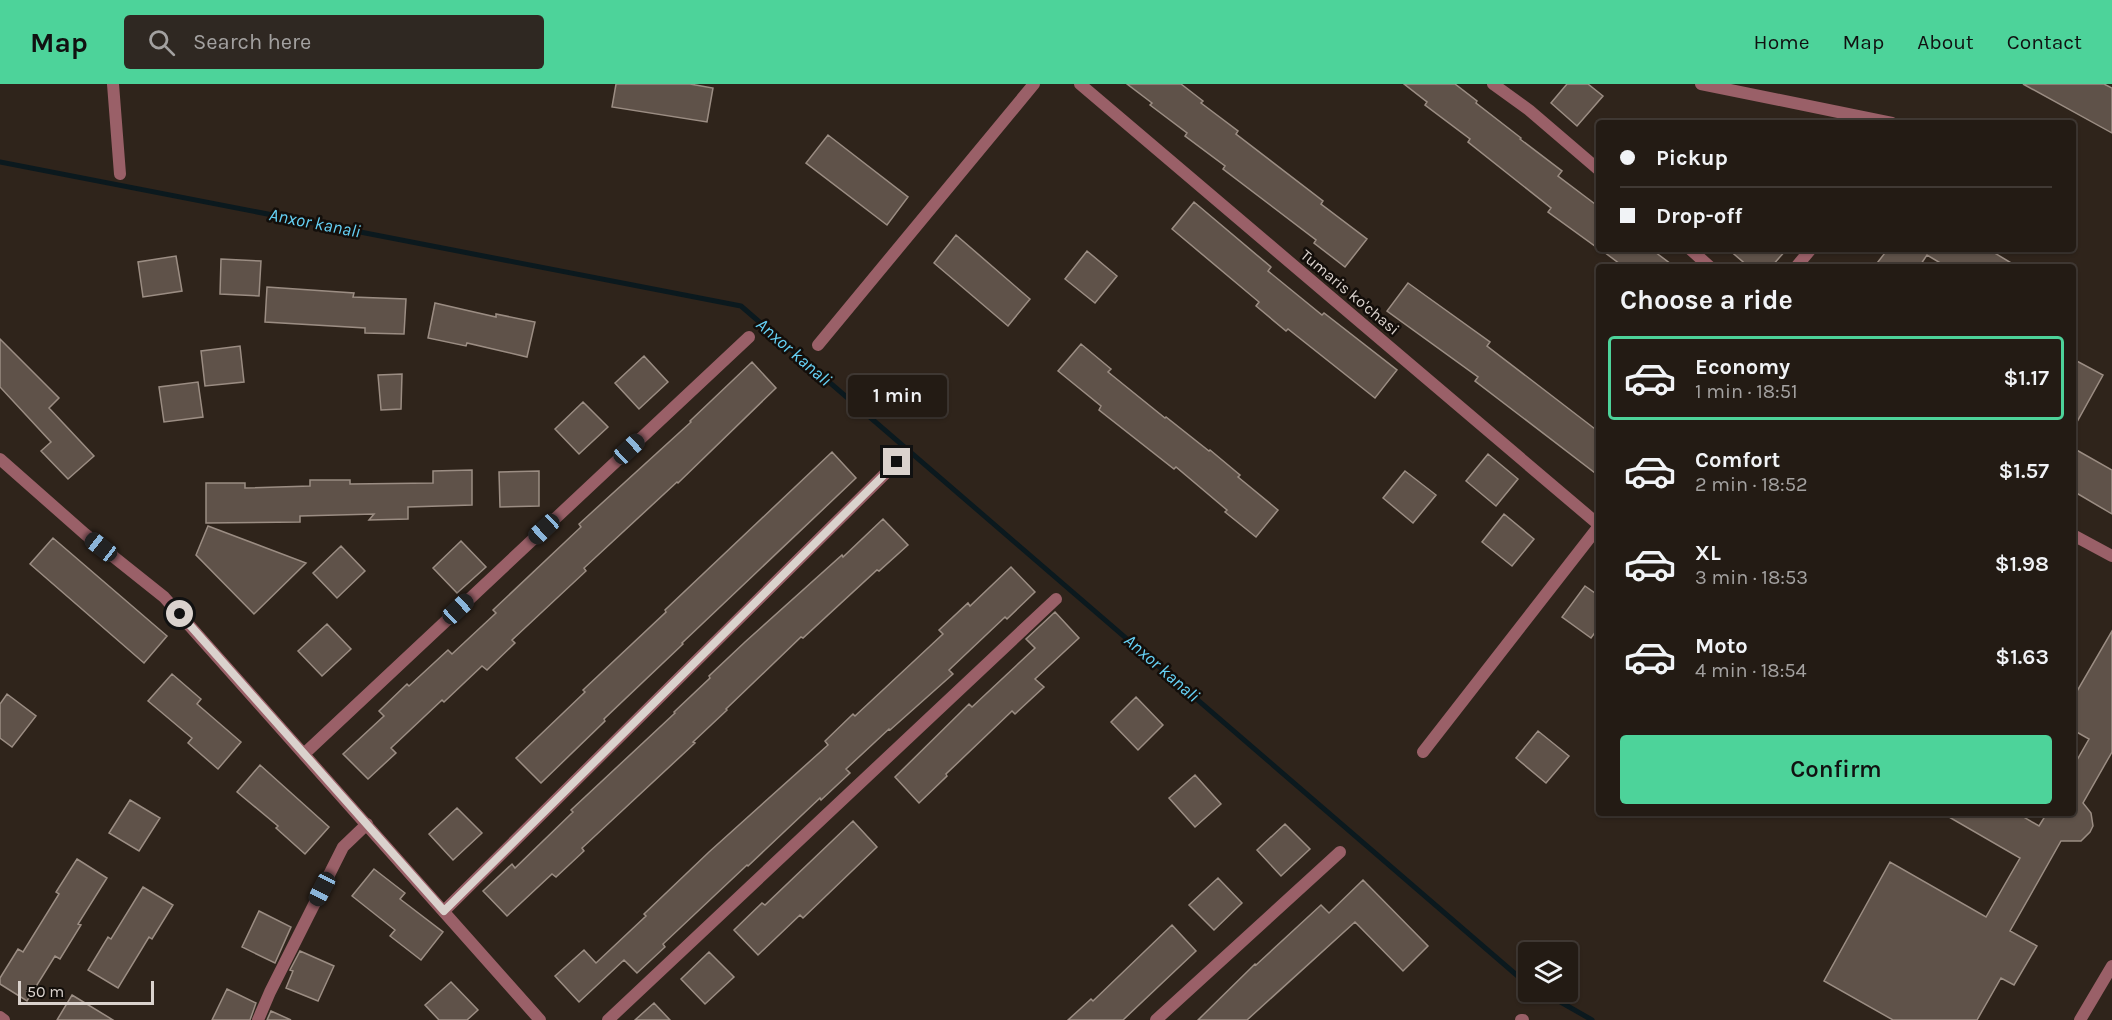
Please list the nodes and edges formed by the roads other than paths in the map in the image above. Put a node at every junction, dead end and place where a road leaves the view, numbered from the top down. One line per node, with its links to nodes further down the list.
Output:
1 (113, 84): 8 (street)
2 (1034, 84): 14 (street)
3 (1080, 84): 17 (street, Tumaris ko'chasi)
4 (1493, 84): 7 (street)
5 (1701, 84): 6 (street)
6 (1877, 120)
7 (1596, 167)
8 (120, 174)
9 (1693, 252): 11 (street)
10 (1808, 252): 12 (street)
11 (1707, 264)
12 (1798, 264)
13 (749, 337): 23 (street)
14 (818, 345)
15 (0, 459): 23 (street)
16 (897, 462): 26 (street)
17 (1596, 523)
18 (1596, 530): 22 (street)
19 (2076, 537): 20 (street)
20 (2112, 556)
21 (1056, 599): 30 (street)
22 (1422, 752)
23 (304, 754): 24 (street)
24 (367, 824): 26 (street); 28 (street)
25 (1340, 852): 31 (street)
26 (444, 911): 29 (street)
27 (2112, 966): 32 (street)
28 (258, 1020)
29 (540, 1020)
30 (608, 1020)
31 (1156, 1020)
32 (2080, 1020)

